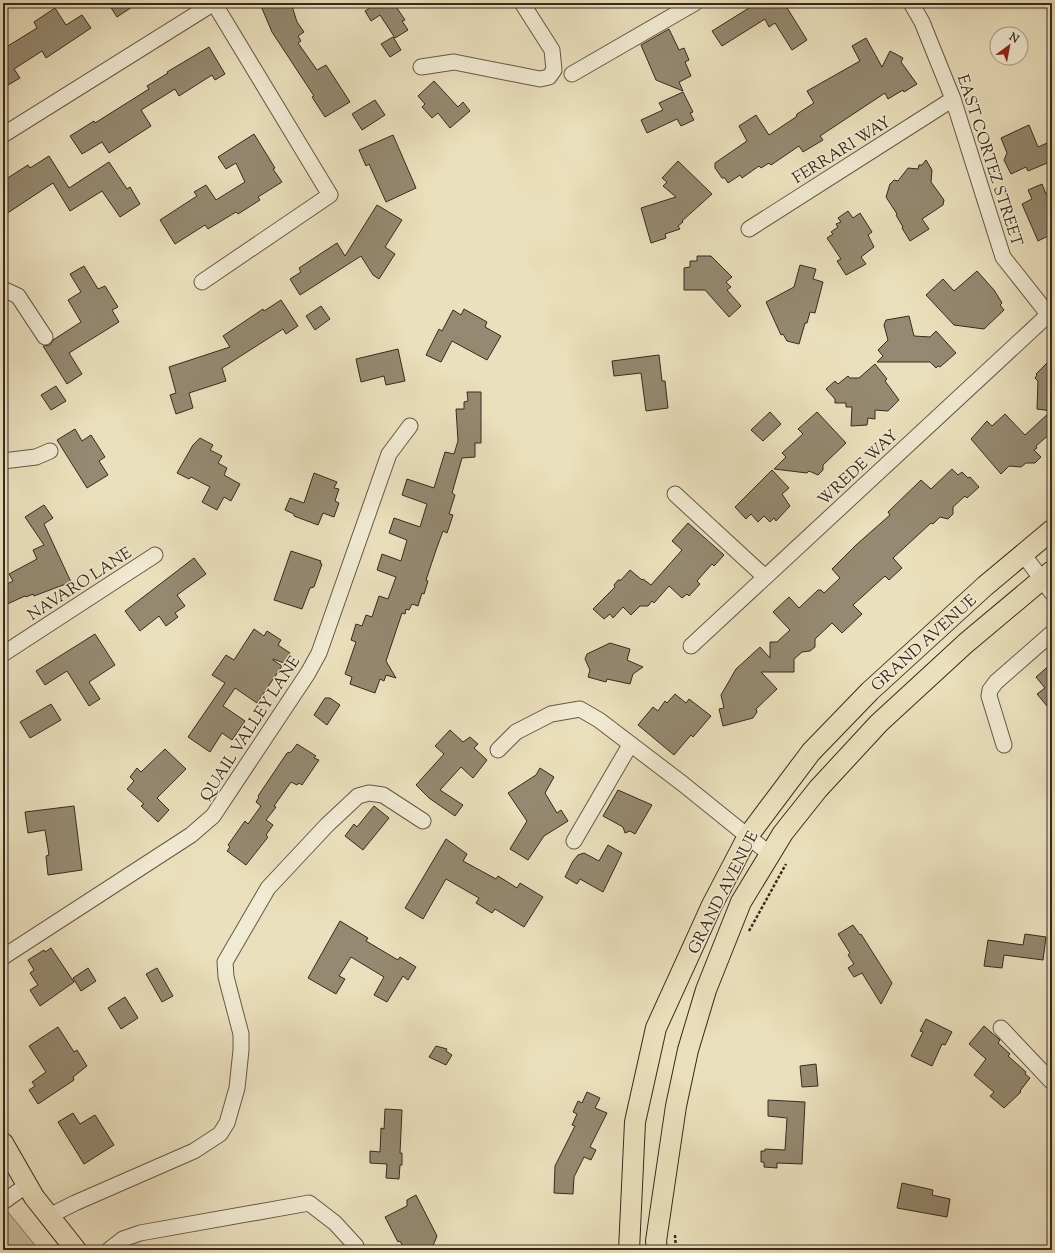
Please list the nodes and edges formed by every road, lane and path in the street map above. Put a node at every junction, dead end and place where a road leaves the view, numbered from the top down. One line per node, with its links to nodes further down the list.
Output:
1 (214, 3): 8 (street); 10 (street)
2 (522, 3): 5 (street)
3 (695, 3): 6 (street)
4 (911, 3): 7 (street, EAST CORTEZ STREET)
5 (421, 67)
6 (572, 74)
7 (953, 99): 9 (street, FERRARI WAY); 12 (street, EAST CORTEZ STREET)
8 (3, 135)
9 (749, 229)
10 (202, 282)
11 (3, 289): 13 (street)
12 (1050, 317): 21 (street, WREDE WAY)
13 (45, 337)
14 (410, 426): 34 (street, QUAIL VALLEY LANE)
15 (50, 451): 16 (street)
16 (3, 461)
17 (675, 494): 21 (street)
18 (1052, 530): 20 (main road, GRAND AVENUE)
19 (155, 554): 25 (street, NAVARO LANE)
20 (1023, 554): 22 (street); 30 (main road, GRAND AVENUE)
21 (765, 577): 24 (street, WREDE WAY)
22 (1048, 582): 32 (main road, GRAND AVENUE)
23 (1049, 642): 27 (street)
24 (690, 646)
25 (3, 654)
26 (630, 745): 28 (street); 30 (street); 31 (street)
27 (1004, 745)
28 (498, 750)
29 (423, 821): 40 (street)
30 (748, 836): 32 (street); 45 (main road, GRAND AVENUE)
31 (574, 841)
32 (779, 858): 33 (path); 46 (main road, GRAND AVENUE)
33 (749, 932)
34 (3, 956)
35 (1001, 1028): 36 (street)
36 (1052, 1082)
37 (3, 1143): 38 (main road)
38 (27, 1185): 39 (street); 40 (main road)
39 (3, 1202)
40 (49, 1216): 42 (main road)
41 (675, 1232): 47 (path)
42 (76, 1250)
43 (109, 1250): 44 (street)
44 (356, 1250)
45 (629, 1250)
46 (657, 1250)
47 (676, 1250)

